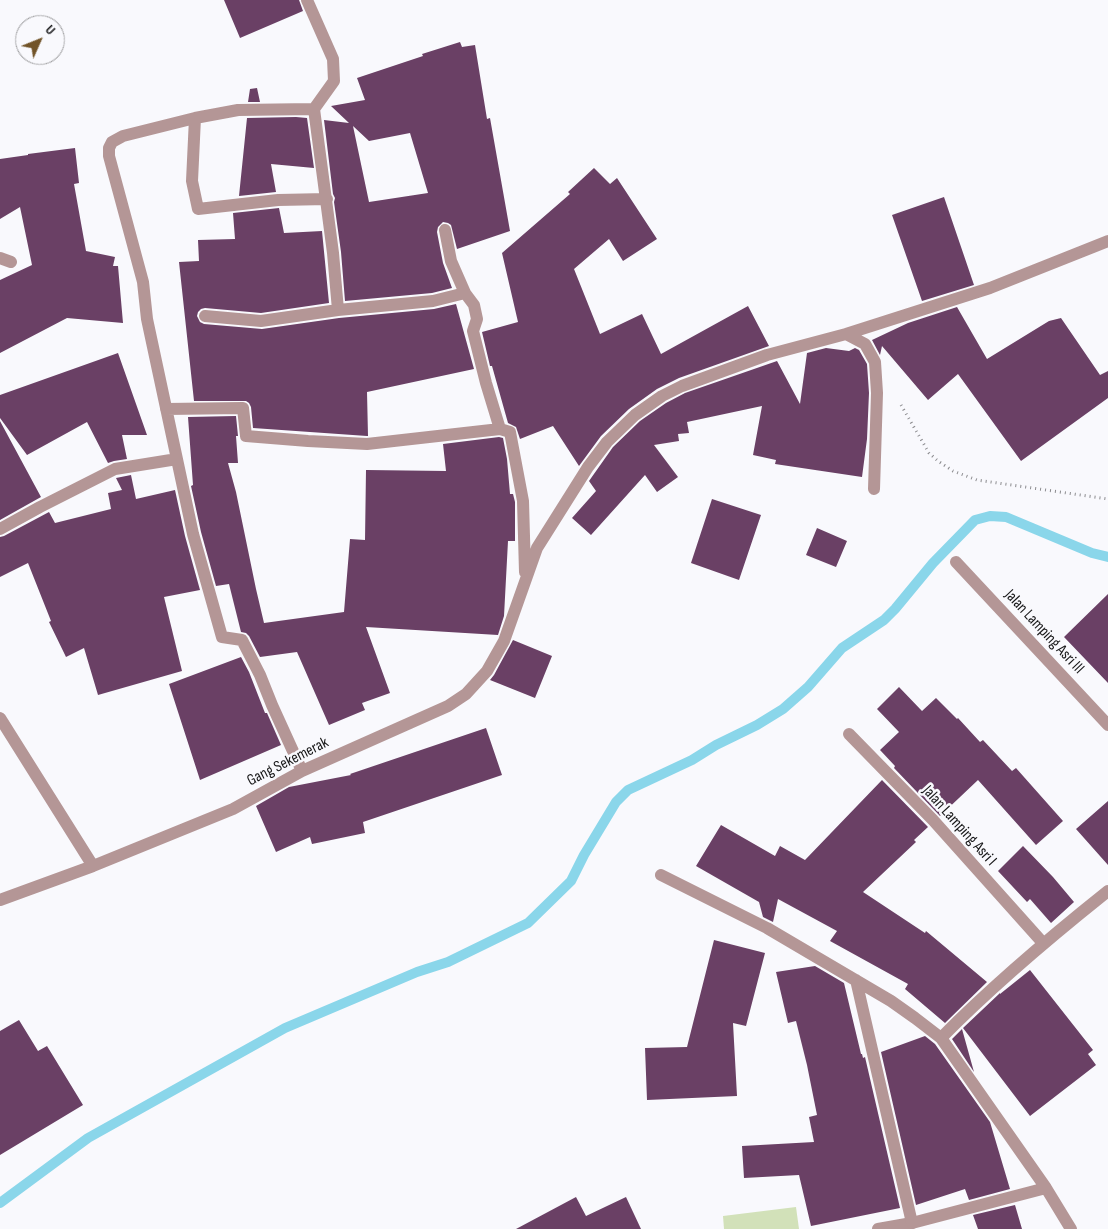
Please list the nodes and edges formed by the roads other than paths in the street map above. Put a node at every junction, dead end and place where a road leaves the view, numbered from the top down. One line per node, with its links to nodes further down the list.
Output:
1 (307, 0): 2 (street)
2 (314, 109): 3 (street); 4 (street)
3 (194, 118): 4 (street); 11 (street)
4 (327, 198): 8 (street)
5 (445, 230): 7 (street)
6 (1108, 241): 10 (street, Gang Sekemerak)
7 (465, 294): 8 (street); 12 (street)
8 (338, 310): 9 (street)
9 (205, 316)
10 (846, 334): 14 (street); 17 (street, Gang Sekemerak)
11 (166, 409): 12 (street); 13 (street)
12 (500, 429): 17 (street)
13 (177, 459): 15 (street); 21 (street)
14 (874, 489)
15 (0, 529)
16 (956, 562): 19 (street, Jalan Lamping Asri III)
17 (526, 580): 21 (street, Gang Sekemerak)
18 (0, 718): 22 (street)
19 (1108, 725)
20 (849, 734): 26 (street, Jalan Lamping Asri I)
21 (302, 771): 22 (street, Gang Sekemerak)
22 (93, 866): 25 (street, Gang Sekemerak)
23 (661, 875): 27 (street)
24 (1108, 891): 26 (street)
25 (0, 900)
26 (1043, 943): 28 (street)
27 (856, 980): 28 (street); 30 (street)
28 (941, 1038): 29 (street)
29 (1046, 1188): 30 (street); 32 (street)
30 (912, 1223): 31 (street)
31 (878, 1229)
32 (1071, 1229)

